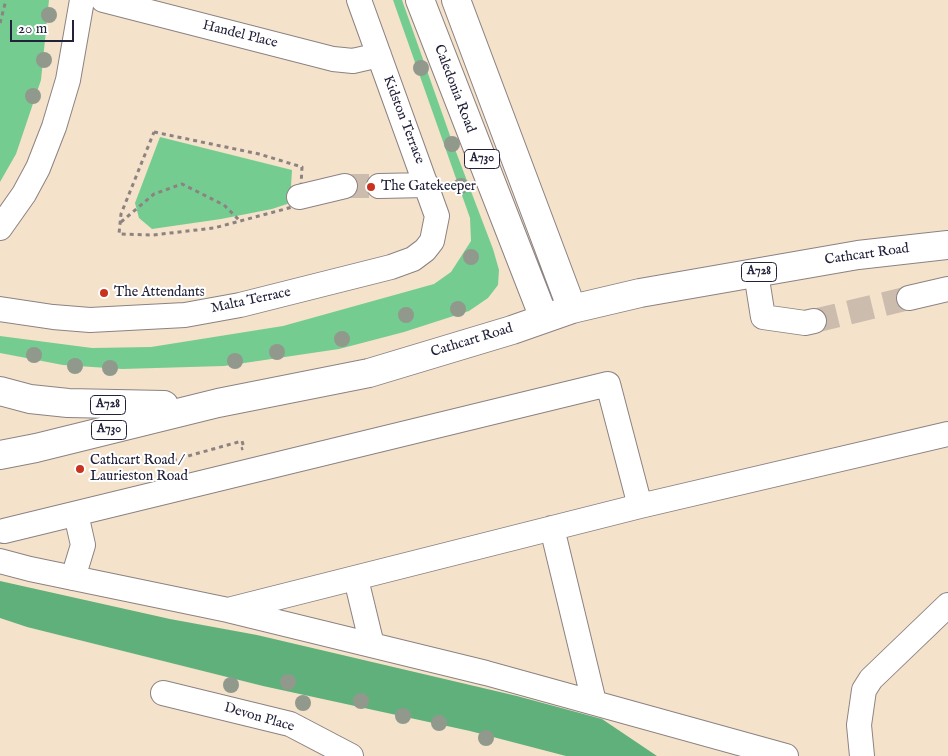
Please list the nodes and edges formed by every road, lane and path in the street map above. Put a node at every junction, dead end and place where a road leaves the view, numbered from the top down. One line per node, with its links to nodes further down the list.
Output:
1 (6, 0): 7 (path)
2 (82, 0): 16 (street)
3 (103, 0): 9 (street, Handel Place)
4 (358, 0): 9 (street, Kidston Terrace)
5 (420, 0): 24 (main road, Caledonia Road / A730)
6 (456, 0): 23 (main road, A730)
7 (1, 16): 8 (path)
8 (0, 23)
9 (378, 55): 10 (street, Kidston Terrace)
10 (427, 185): 12 (street); 17 (street, Kidston Terrace)
11 (345, 186): 13 (street)
12 (379, 186)
13 (299, 197): 14 (path); 15 (path)
14 (240, 221): 15 (path); 15 (path)
15 (120, 222)
16 (0, 228)
17 (432, 241): 22 (street, Malta Terrace)
18 (948, 245): 19 (main road, Cathcart Road / A728)
19 (756, 273): 23 (main road, Cathcart Road / A728); 25 (street)
20 (948, 289): 21 (street)
21 (909, 298)
22 (0, 309)
23 (572, 309): 24 (main road, Cathcart Road / A728)
24 (544, 318): 27 (main road, Cathcart Road / A728)
25 (814, 321)
26 (0, 391): 27 (main road, A728)
27 (218, 403): 29 (main road, Cathcart Road / A730)
28 (948, 434): 30 (street)
29 (0, 455)
30 (640, 506): 31 (street); 32 (street)
31 (76, 514): 33 (street); 35 (street)
32 (552, 528): 36 (street); 41 (street)
33 (4, 531)
34 (0, 561): 35 (street)
35 (74, 578): 38 (street)
36 (356, 579): 38 (street); 39 (street)
37 (948, 604): 44 (street)
38 (228, 610): 39 (street)
39 (372, 645): 41 (street)
40 (163, 693): 42 (street, Devon Place)
41 (594, 702): 43 (street)
42 (350, 756)
43 (786, 756)
44 (862, 756)

